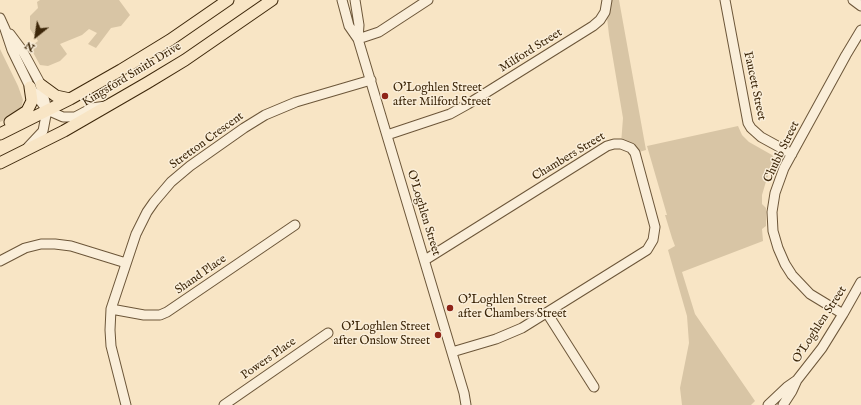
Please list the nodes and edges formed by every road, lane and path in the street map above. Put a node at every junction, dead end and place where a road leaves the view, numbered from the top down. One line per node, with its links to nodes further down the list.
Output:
1 (228, 0): 15 (main road, Kingsford Smith Drive)
2 (272, 0): 16 (main road, Kingsford Smith Drive)
3 (342, 0): 12 (street, O'Loghlen Street)
4 (355, 0): 12 (street, O'Loghlen Street)
5 (428, 0): 12 (street)
6 (607, 0): 20 (street, Milford Street)
7 (726, 0): 22 (street, Faucett Street)
8 (853, 0): 9 (street)
9 (861, 6)
10 (0, 18): 14 (street)
11 (861, 30): 22 (street, Chubb Street)
12 (358, 39): 13 (street, O'Loghlen Street)
13 (370, 80): 20 (street, O'Loghlen Street); 27 (street, Stretton Crescent)
14 (36, 86): 15 (main road); 17 (street); 18 (main road)
15 (70, 99): 17 (main road, Kingsford Smith Drive)
16 (110, 105): 17 (street); 21 (main road, Kingsford Smith Drive)
17 (47, 110): 19 (main road, Kingsford Smith Drive); 21 (street)
18 (0, 129)
19 (0, 134)
20 (387, 135): 25 (street, O'Loghlen Street)
21 (25, 151): 23 (main road, Kingsford Smith Drive)
22 (792, 154): 31 (street, Chubb Street)
23 (0, 162)
24 (295, 225): 29 (street, Shand Place)
25 (425, 260): 30 (street, Chambers Street); 33 (street, O'Loghlen Street)
26 (0, 261): 27 (street)
27 (126, 263): 29 (street, Stretton Crescent)
28 (861, 282): 31 (street, O'Loghlen Street)
29 (111, 309): 37 (street, Stretton Crescent)
30 (547, 313): 33 (street, Chambers Street); 35 (street)
31 (843, 314): 34 (street, O'Loghlen Street)
32 (328, 333): 38 (street, Powers Place)
33 (452, 352): 36 (street, O'Loghlen Street)
34 (797, 380): 41 (street, O'Loghlen Street); 42 (street, O'Loghlen Street)
35 (594, 387)
36 (464, 393): 39 (street, O'Loghlen Street); 40 (street, O'Loghlen Street)
37 (126, 405)
38 (224, 405)
39 (466, 405)
40 (472, 405)
41 (768, 405)
42 (783, 405)

